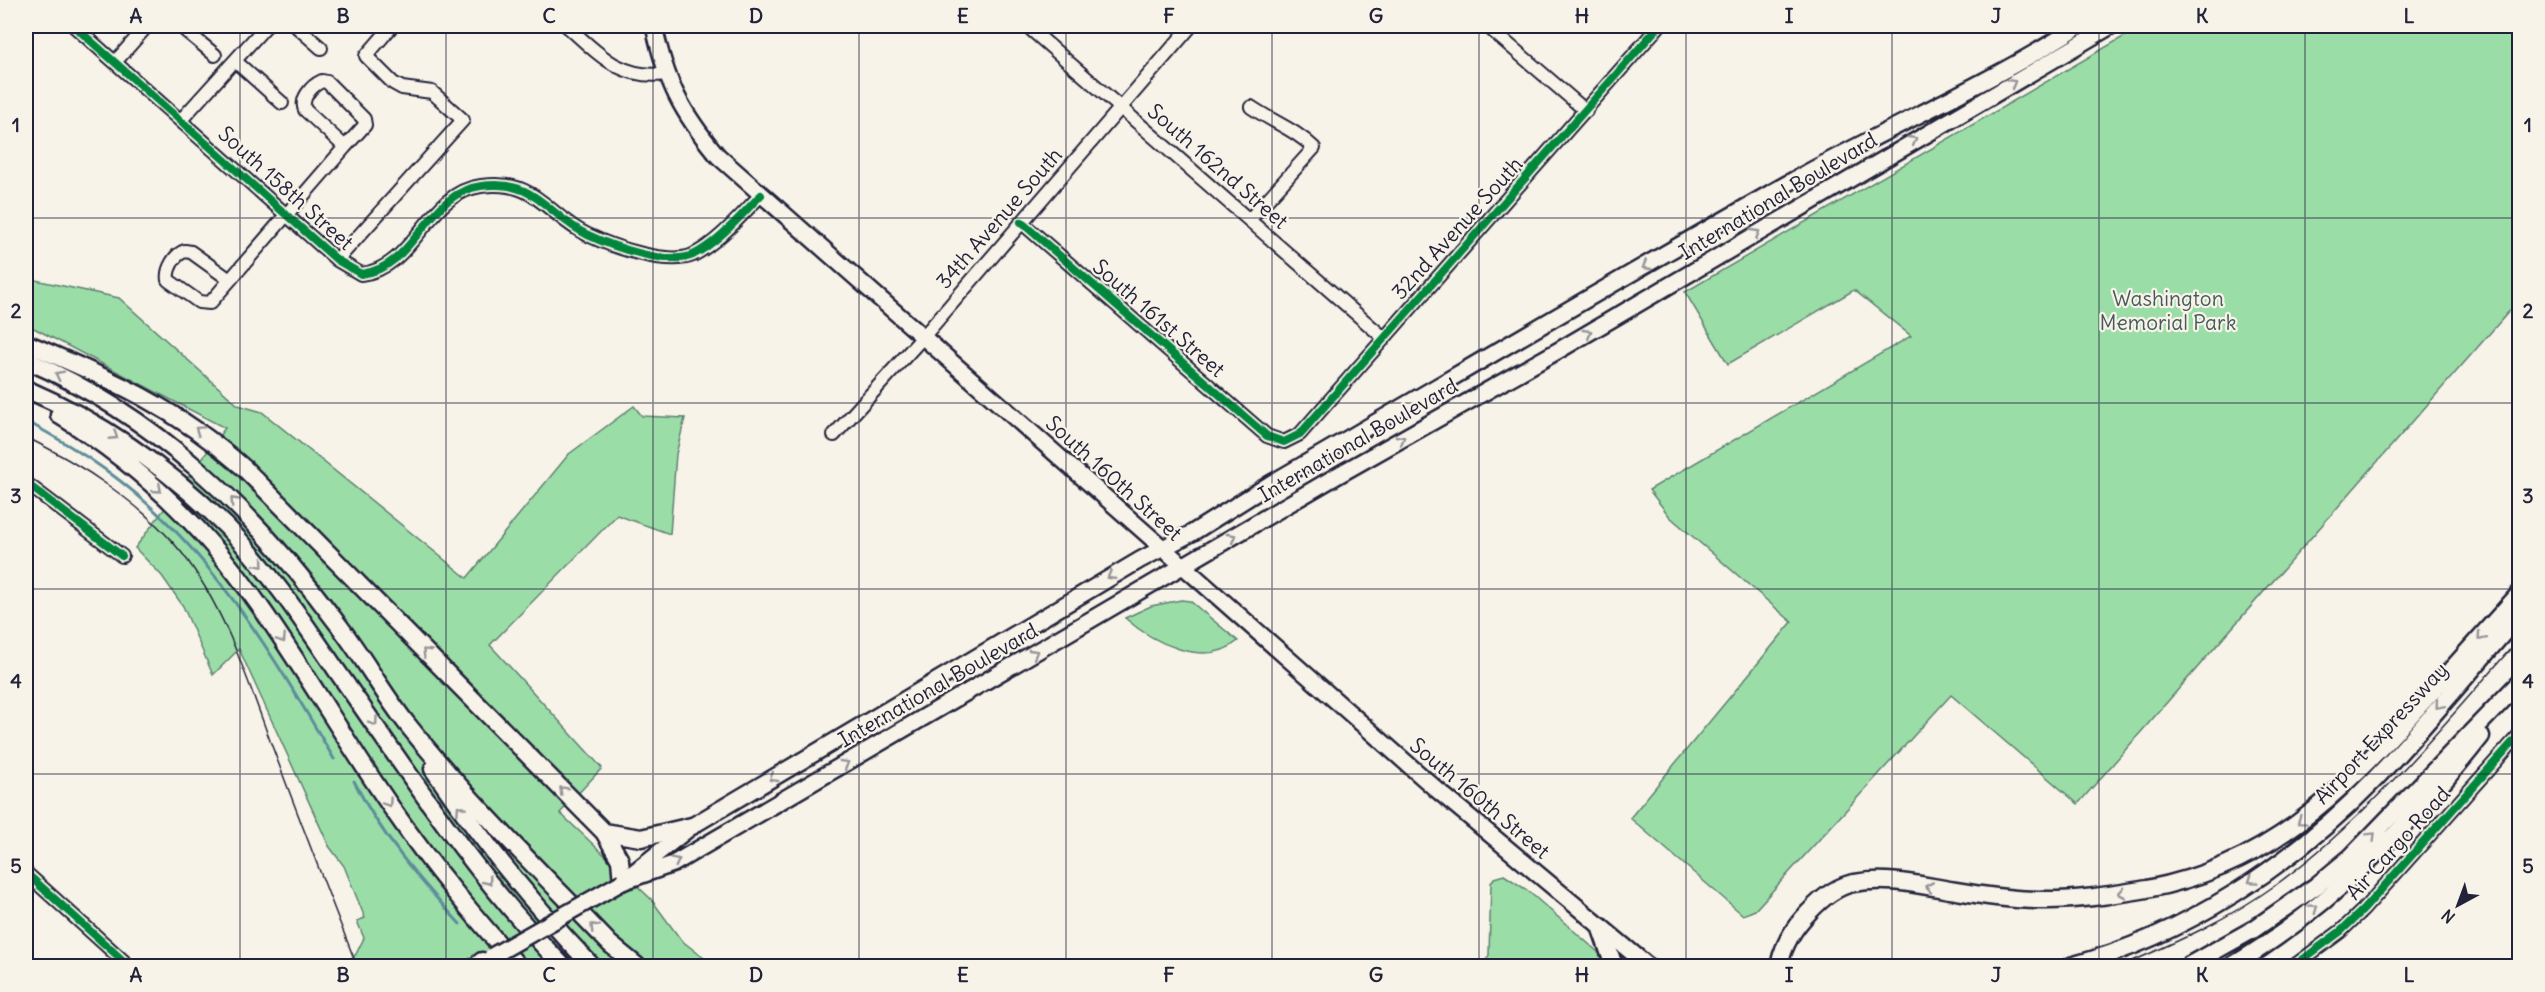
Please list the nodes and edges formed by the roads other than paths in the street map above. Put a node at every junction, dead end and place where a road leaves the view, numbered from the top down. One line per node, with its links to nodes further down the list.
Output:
1 (74, 26): 18 (street, South 158th Street)
2 (147, 26): 18 (street)
3 (180, 26): 16 (street)
4 (266, 26): 17 (street)
5 (296, 26): 15 (street)
6 (392, 26): 30 (street)
7 (567, 26): 19 (street)
8 (654, 26): 19 (main road, South 160th Street)
9 (1027, 26): 21 (street, South 162nd Street)
10 (1191, 26): 21 (street, 34th Avenue South)
11 (1487, 26): 23 (street)
12 (1659, 26): 23 (street, 32nd Avenue South)
13 (2079, 26): 41 (main road, International Boulevard, one-way to 41)
14 (2111, 26): 43 (main road, International Boulevard, one-way to 14)
15 (321, 48)
16 (215, 55)
17 (235, 60): 20 (street); 24 (street)
18 (116, 61): 24 (street, South 158th Street)
19 (665, 74): 26 (main road, South 160th Street)
20 (282, 103)
21 (1120, 107): 28 (street, South 162nd Street); 29 (street, 34th Avenue South)
22 (1251, 107): 28 (street)
23 (1586, 111): 33 (street, 32nd Avenue South)
24 (182, 120): 27 (street, South 158th Street)
25 (345, 147): 25 (street); 27 (street)
26 (761, 195): 30 (street, South 158th Street); 32 (main road, South 160th Street)
27 (287, 215): 30 (street, South 158th Street); 31 (street)
28 (1250, 219): 33 (street, South 162nd Street)
29 (1021, 222): 32 (street, 34th Avenue South); 39 (street, South 161st Street)
30 (337, 260)
31 (230, 280): 31 (street)
32 (923, 337): 38 (street, 34th Avenue South); 41 (main road, South 160th Street)
33 (1384, 338): 39 (street, 32nd Avenue South)
34 (26, 343): 51 (highway, one-way to 34)
35 (26, 360): 48 (highway, one-way to 35)
36 (26, 388): 58 (highway, one-way to 58)
37 (26, 394): 57 (highway, one-way to 57)
38 (834, 435)
39 (1275, 441)
40 (26, 483): 42 (street)
41 (1162, 548): 43 (main road, South 160th Street); 50 (main road, International Boulevard, one-way to 50)
42 (122, 556)
43 (1182, 567): 53 (main road, International Boulevard, one-way to 43); 54 (main road, South 160th Street)
44 (2520, 593): 63 (highway, one-way to 63)
45 (2520, 614): 64 (highway, Airport Expressway, one-way to 64)
46 (2520, 682): 65 (highway, one-way to 46)
47 (2520, 687): 66 (highway, one-way to 47)
48 (405, 721): 59 (highway, one-way to 48); 60 (highway, one-way to 48)
49 (2520, 734): 67 (street, Air Cargo Road)
50 (692, 826): 51 (highway); 53 (main road, International Boulevard)
51 (604, 832): 53 (highway)
52 (26, 873): 56 (street)
53 (622, 882): 55 (main road, International Boulevard, bridge)
54 (1600, 926): 61 (highway); 62 (main road, South 160th Street)
55 (477, 965)
56 (129, 966)
57 (518, 966)
58 (563, 966)
59 (592, 966)
60 (637, 966)
61 (1614, 966)
62 (1648, 966)
63 (1779, 966)
64 (2071, 966)
65 (2188, 966)
66 (2232, 966)
67 (2294, 966)

